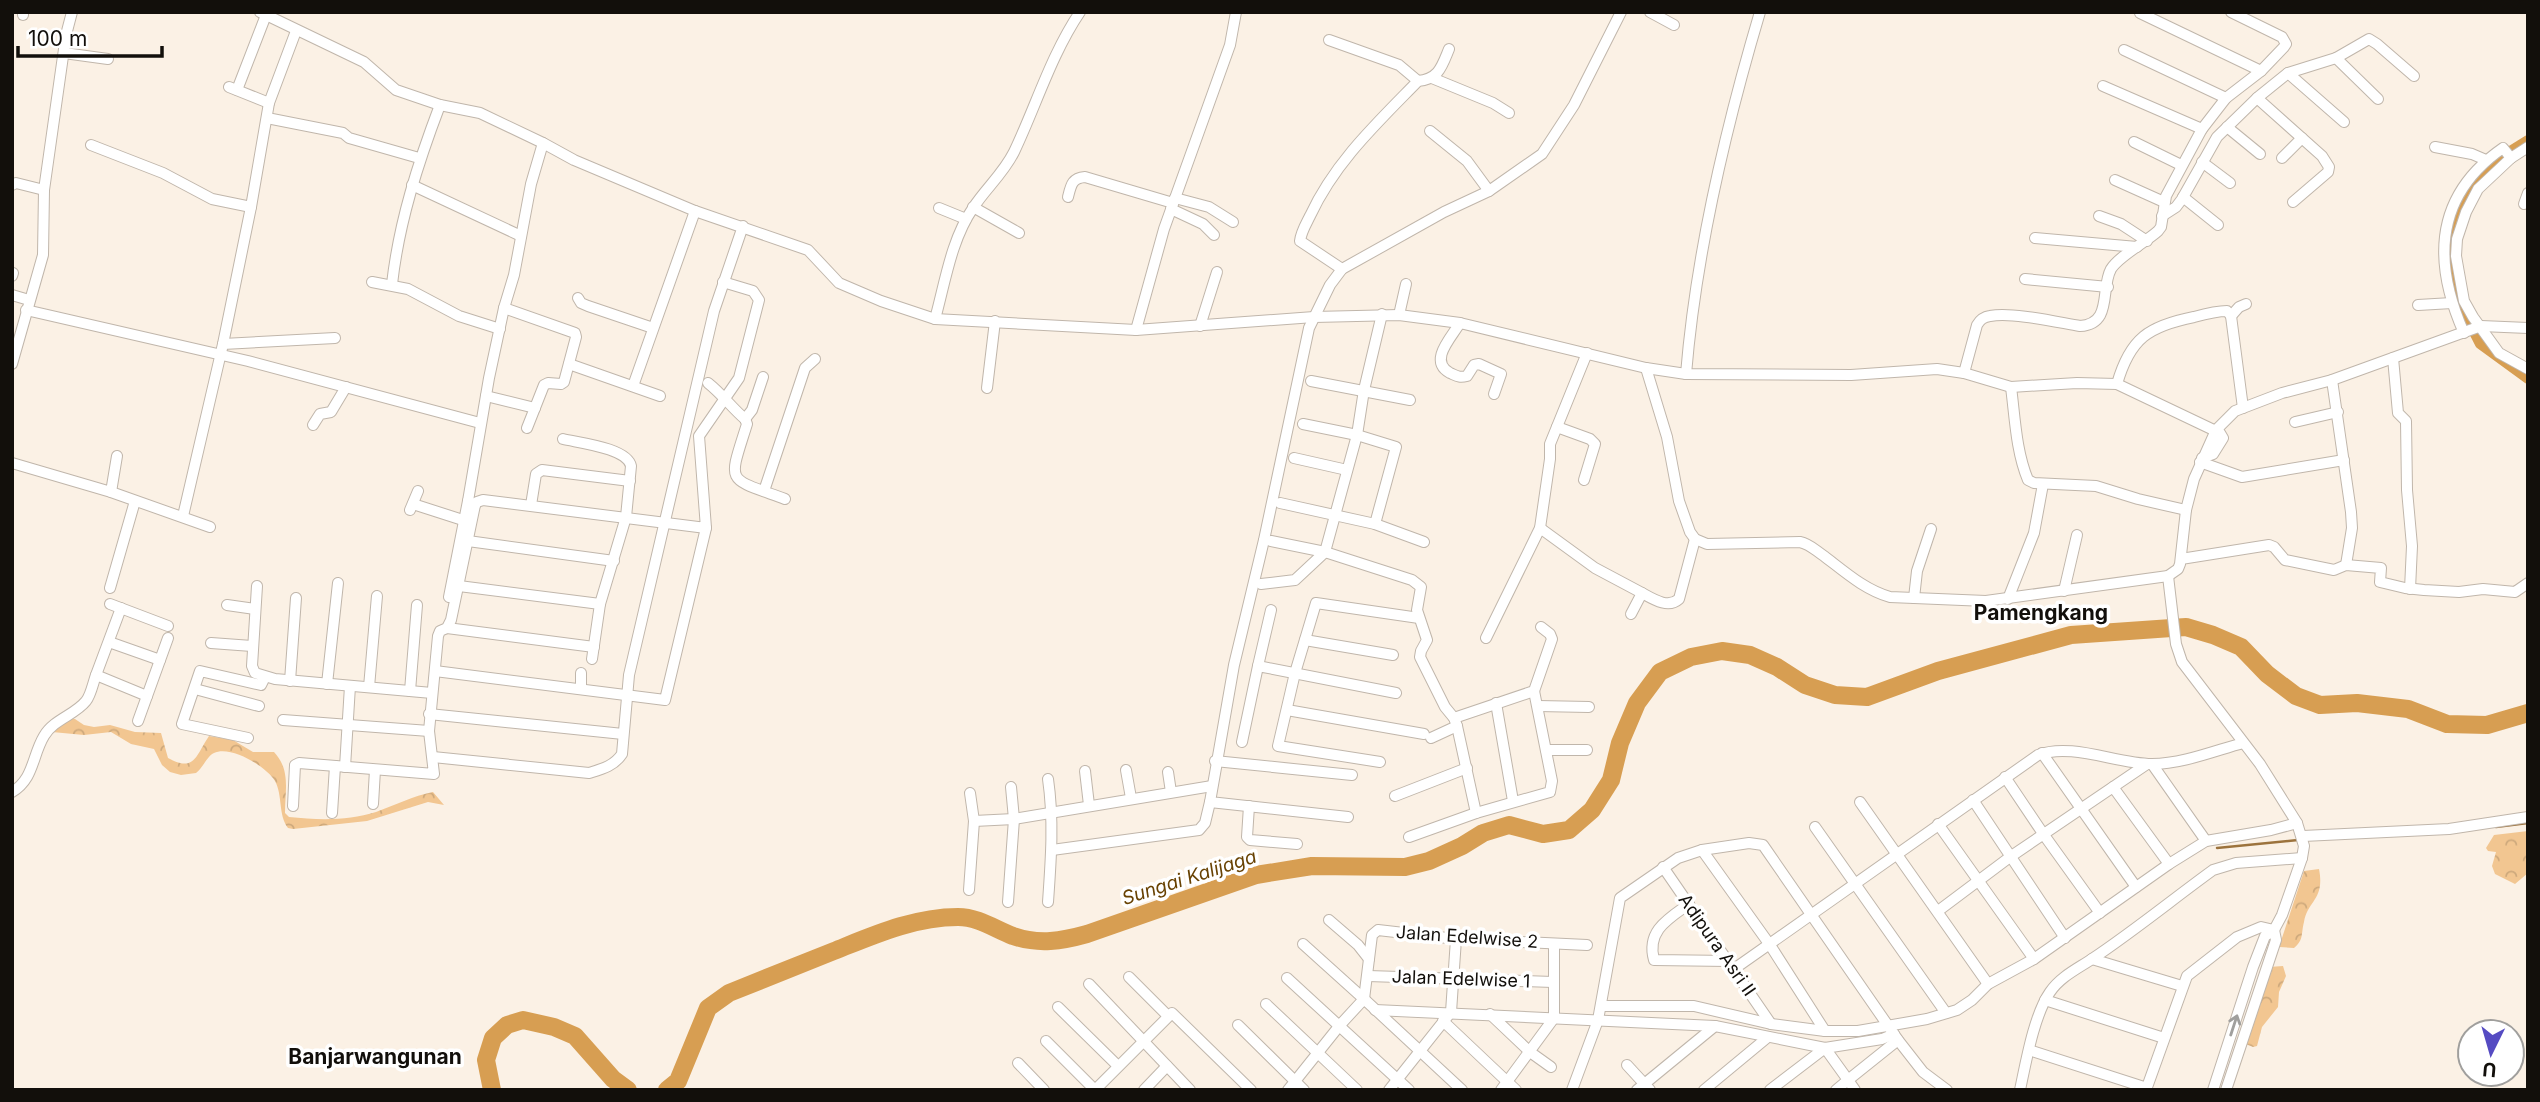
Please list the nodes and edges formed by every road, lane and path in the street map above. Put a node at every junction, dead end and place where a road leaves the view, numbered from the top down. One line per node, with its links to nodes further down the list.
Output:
1 (1080, 12): 60 (street)
2 (1236, 12): 58 (street)
3 (1621, 12): 53 (street)
4 (1650, 12): 10 (street)
5 (1760, 12): 112 (street)
6 (2231, 12): 18 (street)
7 (70, 13): 15 (street)
8 (263, 13): 11 (street); 27 (street)
9 (2140, 13): 18 (street)
10 (1674, 24)
11 (296, 31): 27 (street); 28 (street)
12 (1329, 40): 22 (street)
13 (1449, 49): 21 (street)
14 (2124, 50): 24 (street)
15 (64, 53): 17 (street); 52 (street)
16 (2336, 58): 19 (street); 20 (street); 26 (street)
17 (108, 59)
18 (2261, 71): 24 (street)
19 (2288, 73): 25 (street); 31 (street)
20 (2414, 76)
21 (1432, 78): 22 (street); 29 (street)
22 (1418, 81): 74 (street)
23 (2103, 86): 33 (street)
24 (2226, 98): 33 (street)
25 (2256, 98): 32 (street); 35 (street)
26 (2378, 99)
27 (269, 103): 30 (street)
28 (440, 105): 37 (street); 44 (street)
29 (1509, 113)
30 (267, 118): 44 (street); 59 (street)
31 (2344, 121)
32 (2227, 128): 41 (street); 46 (street)
33 (2202, 130): 47 (street)
34 (1430, 131): 53 (street)
35 (2302, 138): 43 (street); 57 (street)
36 (2134, 142): 47 (street)
37 (543, 143): 62 (street); 70 (street)
38 (91, 145): 59 (street)
39 (2435, 146): 45 (street)
40 (2528, 147): 42 (street)
41 (2260, 154)
42 (2508, 154): 45 (street); 100 (street)
43 (2282, 158)
44 (419, 159): 50 (street)
45 (2486, 160): 84 (street)
46 (2202, 162): 49 (street); 55 (street)
47 (2181, 165): 56 (street)
48 (2115, 180): 56 (street)
49 (2230, 183)
50 (412, 184): 70 (street); 80 (street)
51 (12, 185): 52 (street)
52 (44, 190): 86 (street)
53 (1489, 191): 74 (street)
54 (1068, 197): 58 (street)
55 (2183, 197): 64 (street); 67 (street)
56 (2164, 202): 64 (street)
57 (2293, 202)
58 (1173, 203): 66 (street); 71 (street); 101 (street)
59 (251, 207): 103 (street)
60 (973, 207): 65 (street); 69 (street)
61 (939, 208): 65 (street)
62 (695, 211): 68 (street); 97 (street)
63 (2099, 216): 73 (street)
64 (2162, 216): 73 (street)
65 (966, 219): 93 (street)
66 (1233, 222)
67 (2218, 225)
68 (743, 226): 78 (street); 93 (street)
69 (1019, 233)
70 (521, 236): 88 (street)
71 (1214, 236)
72 (2035, 238): 73 (street)
73 (2142, 244): 81 (street)
74 (1342, 269): 92 (street)
75 (1217, 272): 96 (street)
76 (2025, 279): 81 (street)
77 (372, 282): 80 (street)
78 (723, 282): 117 (street); 121 (street)
79 (1406, 284): 90 (street)
80 (391, 285): 99 (street)
81 (2108, 287): 113 (street)
82 (12, 295): 86 (street)
83 (578, 298): 97 (street)
84 (2452, 303): 87 (street); 100 (street)
85 (2246, 304): 91 (street)
86 (27, 305): 105 (street); 108 (street)
87 (2418, 305)
88 (504, 308): 99 (street); 109 (street)
89 (1382, 314): 90 (street); 92 (street); 124 (street)
90 (1399, 315): 95 (street)
91 (2231, 316): 118 (street); 131 (street)
92 (1314, 317): 96 (street); 253 (street)
93 (935, 319): 94 (street)
94 (995, 321): 101 (street); 123 (street)
95 (1461, 323): 104 (street); 125 (street)
96 (1200, 327): 101 (street)
97 (653, 328): 119 (street)
98 (2528, 328): 100 (street)
99 (500, 329): 126 (street)
100 (2473, 329): 106 (street); 111 (street)
101 (1136, 330)
102 (335, 338): 103 (street)
103 (223, 344): 105 (street)
104 (1587, 354): 110 (street); 138 (street)
105 (221, 356): 120 (street); 164 (street)
106 (2393, 358): 115 (street); 189 (street)
107 (815, 359): 155 (street)
108 (12, 364)
109 (569, 364): 119 (street); 130 (street)
110 (1646, 368): 112 (street); 174 (street)
111 (2528, 369)
112 (1686, 374): 113 (street)
113 (1972, 376): 122 (street)
114 (762, 377): 133 (street)
115 (2332, 380): 131 (street); 132 (street)
116 (1311, 381): 124 (street)
117 (703, 382): 121 (street); 128 (street); 141 (street)
118 (2118, 384): 122 (street); 140 (street)
119 (633, 386): 127 (street)
120 (346, 387): 135 (street); 137 (street)
121 (734, 387): 128 (street)
122 (2011, 387): 153 (street)
123 (987, 388)
124 (1364, 390): 129 (street); 142 (street)
125 (1494, 394)
126 (486, 396): 130 (street); 135 (street)
127 (660, 396)
128 (726, 398): 133 (street); 143 (street)
129 (1410, 400)
130 (535, 408): 139 (street)
131 (2243, 408): 140 (street)
132 (2338, 412): 134 (street); 148 (street)
133 (745, 419): 155 (street)
134 (2295, 422)
135 (480, 423): 160 (street)
136 (1303, 424): 142 (street)
137 (313, 425)
138 (1557, 427): 151 (street); 171 (street)
139 (527, 428)
140 (2216, 430): 147 (street)
141 (685, 435): 143 (street); 167 (street)
142 (1357, 435): 150 (street); 168 (street)
143 (699, 436): 170 (street)
144 (564, 439): 152 (street)
145 (117, 456): 156 (street)
146 (1294, 458): 150 (street)
147 (2201, 460): 148 (street); 162 (street)
148 (2344, 460): 181 (street)
149 (12, 463): 156 (street)
150 (1347, 470): 163 (street)
151 (1584, 480)
152 (630, 481): 161 (street); 165 (street)
153 (2043, 484): 162 (street); 195 (street)
154 (418, 491): 166 (street)
155 (764, 491): 157 (street)
156 (111, 492): 158 (street)
157 (785, 499)
158 (135, 501): 164 (street); 188 (street)
159 (1280, 503): 163 (street)
160 (472, 504): 161 (street); 166 (street)
161 (531, 505): 165 (street)
162 (2186, 510): 179 (street)
163 (1336, 515): 168 (street); 178 (street)
164 (183, 516): 169 (street)
165 (626, 517): 167 (street); 180 (street)
166 (468, 522): 175 (street); 204 (street)
167 (666, 523): 170 (street); 232 (street)
168 (1375, 524): 177 (street)
169 (210, 527)
170 (706, 528): 232 (street)
171 (1539, 528): 191 (street); 207 (street)
172 (1931, 529): 194 (street)
173 (2077, 535): 190 (street)
174 (1695, 539): 191 (street); 194 (street)
175 (468, 541): 180 (street); 187 (street)
176 (1271, 541): 178 (street)
177 (1424, 542)
178 (1325, 552): 185 (street); 202 (street)
179 (2181, 559): 181 (street); 182 (street)
180 (614, 561): 196 (street)
181 (2346, 565): 189 (street)
182 (2168, 576): 190 (street); 248 (street)
183 (338, 583): 223 (street)
184 (2528, 583): 189 (street)
185 (1262, 584)
186 (257, 586): 199 (street)
187 (459, 586): 196 (street); 204 (street)
188 (110, 588)
189 (2410, 589)
190 (2064, 590): 195 (street)
191 (1642, 593): 201 (street)
192 (377, 596): 225 (street)
193 (296, 598): 222 (street)
194 (1914, 598): 195 (street)
195 (2008, 599)
196 (600, 604): 212 (street)
197 (227, 605): 199 (street)
198 (417, 605): 228 (street)
199 (254, 609): 211 (street)
200 (1271, 610): 216 (street)
201 (1632, 614)
202 (1419, 618): 208 (street); 242 (street)
203 (167, 626): 209 (street)
204 (447, 626): 212 (street); 217 (street)
205 (1541, 627): 229 (street)
206 (167, 638): 215 (street)
207 (1486, 638)
208 (1305, 640): 213 (street); 219 (street)
209 (109, 642): 215 (street); 220 (street)
210 (212, 643): 211 (street)
211 (252, 646): 221 (street)
212 (594, 647): 214 (street)
213 (1393, 656)
214 (592, 659)
215 (160, 660): 233 (street)
216 (1258, 666): 219 (street); 247 (street)
217 (435, 671): 226 (street); 230 (street)
218 (581, 673): 226 (street)
219 (1296, 673): 231 (street); 238 (street)
220 (96, 675): 233 (street); 268 (street)
221 (265, 677): 222 (street); 227 (street)
222 (289, 681): 223 (street)
223 (327, 684): 224 (street)
224 (350, 686): 225 (street); 243 (street)
225 (369, 687): 228 (street)
226 (581, 688): 232 (street)
227 (195, 689): 235 (street); 246 (street)
228 (410, 691): 230 (street)
229 (1534, 691): 234 (street); 236 (street)
230 (432, 692): 239 (street)
231 (1396, 693)
232 (625, 694): 245 (street)
233 (147, 696): 241 (street)
234 (1496, 703): 242 (street); 274 (street)
235 (259, 705)
236 (1538, 706): 237 (street); 249 (street)
237 (1589, 706)
238 (1287, 710): 242 (street); 254 (street)
239 (429, 714): 244 (street); 245 (street)
240 (283, 720): 243 (street)
241 (138, 721)
242 (1455, 722): 257 (street)
243 (346, 727): 244 (street); 256 (street)
244 (429, 731): 252 (street)
245 (623, 734): 252 (street)
246 (248, 738)
247 (1242, 742)
248 (2243, 743): 255 (street); 289 (street)
249 (1546, 750): 250 (street); 274 (street)
250 (1587, 750)
251 (2042, 753): 255 (street); 263 (street); 281 (street)
252 (433, 757): 258 (street)
253 (1215, 761): 262 (street); 265 (street)
254 (1380, 762)
255 (2149, 764): 267 (street); 294 (street)
256 (340, 766): 258 (street); 279 (street); 283 (street)
257 (1467, 768): 271 (street); 284 (street)
258 (374, 769): 277 (street)
259 (1126, 770): 272 (street)
260 (1085, 771): 278 (street)
261 (1168, 772): 269 (street)
262 (1352, 775)
263 (2005, 777): 273 (street); 292 (street)
264 (1048, 779): 282 (street)
265 (1212, 786): 269 (street); 275 (street)
266 (1011, 787): 287 (street)
267 (2113, 787): 281 (street); 302 (street)
268 (12, 792)
269 (1171, 792): 272 (street)
270 (970, 793): 288 (street)
271 (1395, 796)
272 (1130, 798): 278 (street)
273 (1973, 800): 290 (street); 300 (street)
274 (1513, 801): 284 (street)
275 (1210, 802): 280 (street); 297 (street)
276 (1860, 802): 299 (street)
277 (373, 804)
278 (1089, 805): 282 (street)
279 (293, 806)
280 (1249, 806): 285 (street); 296 (street)
281 (2081, 809): 292 (street); 306 (street)
282 (1052, 812): 287 (street); 297 (street)
283 (332, 813)
284 (1476, 813): 293 (street)
285 (1348, 817)
286 (2528, 817): 295 (street)
287 (1014, 819): 288 (street); 308 (street)
288 (974, 821): 307 (street)
289 (2297, 823): 294 (street); 295 (street)
290 (1938, 824): 299 (street); 304 (street)
291 (1815, 827): 305 (street)
292 (2044, 835): 300 (street); 312 (street)
293 (1409, 836)
294 (2206, 841): 302 (street)
295 (2304, 841): 301 (street)
296 (1297, 844)
297 (1052, 850): 309 (street)
298 (1702, 850): 303 (street); 313 (street); 321 (street)
299 (1898, 853): 305 (street); 311 (street)
300 (2010, 857): 304 (street); 316 (street)
301 (2302, 858): 315 (street); 324 (street)
302 (2169, 864): 306 (street)
303 (1663, 867): 310 (street, Adipura Asri II); 337 (street)
304 (1978, 882): 311 (street); 323 (street)
305 (1855, 885): 313 (street); 340 (street)
306 (2136, 887): 312 (street)
307 (969, 890)
308 (1008, 902)
309 (1048, 902)
310 (1689, 904): 325 (street, Adipura Asri II); 325 (street)
311 (1938, 911): 332 (street)
312 (2100, 913): 316 (street)
313 (1813, 915): 321 (street); 351 (street)
314 (1329, 920): 322 (street)
315 (2274, 930): 333 (street); 389 (street, one-way to 315); 390 (street)
316 (2065, 938): 323 (street)
317 (1456, 939): 319 (street, Jalan Edelwise 2); 322 (street, Jalan Edelwise 2); 329 (street)
318 (1303, 944): 334 (street)
319 (1554, 944): 320 (street, Jalan Edelwise 2); 330 (street)
320 (1587, 945)
321 (1770, 946): 325 (street); 350 (street)
322 (1369, 959): 326 (street, Jalan Edelwise 2)
323 (2034, 959): 332 (street)
324 (2092, 959): 333 (street); 335 (street)
325 (1732, 965): 347 (street, Adipura Asri II)
326 (1368, 975): 329 (street, Jalan Edelwise 1); 334 (street, Jalan Edelwise 2)
327 (1129, 977): 342 (street)
328 (1287, 978): 348 (street)
329 (1454, 979): 330 (street, Jalan Edelwise 1); 343 (street)
330 (1553, 982): 344 (street)
331 (1089, 984): 355 (street)
332 (1988, 984): 340 (street)
333 (2182, 986): 353 (street)
334 (1364, 999): 339 (street); 348 (street)
335 (2045, 1000): 353 (street); 357 (street)
336 (1266, 1004): 360 (street)
337 (1601, 1006): 345 (street); 347 (street)
338 (1058, 1007): 363 (street)
339 (1376, 1010): 343 (street); 358 (street)
340 (1946, 1013): 351 (street)
341 (1490, 1014): 343 (street); 344 (street); 359 (street)
342 (1168, 1016): 355 (street); 376 (street)
343 (1447, 1017): 358 (street); 368 (street)
344 (1554, 1018): 345 (street); 359 (street)
345 (1598, 1020): 349 (street); 382 (street)
346 (1238, 1024): 369 (street)
347 (1771, 1024): 350 (street)
348 (1340, 1025): 360 (street); 366 (street)
349 (1715, 1026): 352 (street); 370 (street)
350 (1825, 1031): 351 (street)
351 (1894, 1033): 356 (street); 367 (street); 387 (street)
352 (1768, 1037): 356 (street); 383 (street)
353 (2164, 1038): 371 (street)
354 (1046, 1041): 373 (street)
355 (1144, 1043): 363 (street); 364 (street)
356 (1825, 1048): 367 (street); 384 (street)
357 (2029, 1050): 371 (street); 388 (street)
358 (1420, 1051): 366 (street); 380 (street)
359 (1530, 1052): 365 (street); 368 (street)
360 (1318, 1054): 369 (street); 377 (street)
361 (1018, 1063): 372 (street)
362 (1627, 1065): 370 (street)
363 (1118, 1066): 373 (street)
364 (1167, 1066): 374 (street); 375 (street)
365 (1551, 1068)
366 (1398, 1080): 378 (street); 379 (street)
367 (1848, 1080): 385 (street); 386 (street)
368 (1504, 1086): 381 (street)
369 (1295, 1087)
370 (1644, 1088)
371 (2146, 1089)
372 (1044, 1090)
373 (1095, 1090)
374 (1144, 1090)
375 (1191, 1090)
376 (1251, 1090)
377 (1357, 1090)
378 (1389, 1090)
379 (1409, 1090)
380 (1462, 1090)
381 (1516, 1090)
382 (1572, 1090)
383 (1704, 1090)
384 (1770, 1090)
385 (1836, 1090)
386 (1855, 1090)
387 (1947, 1090)
388 (2020, 1090)
389 (2213, 1090)
390 (2226, 1090)

